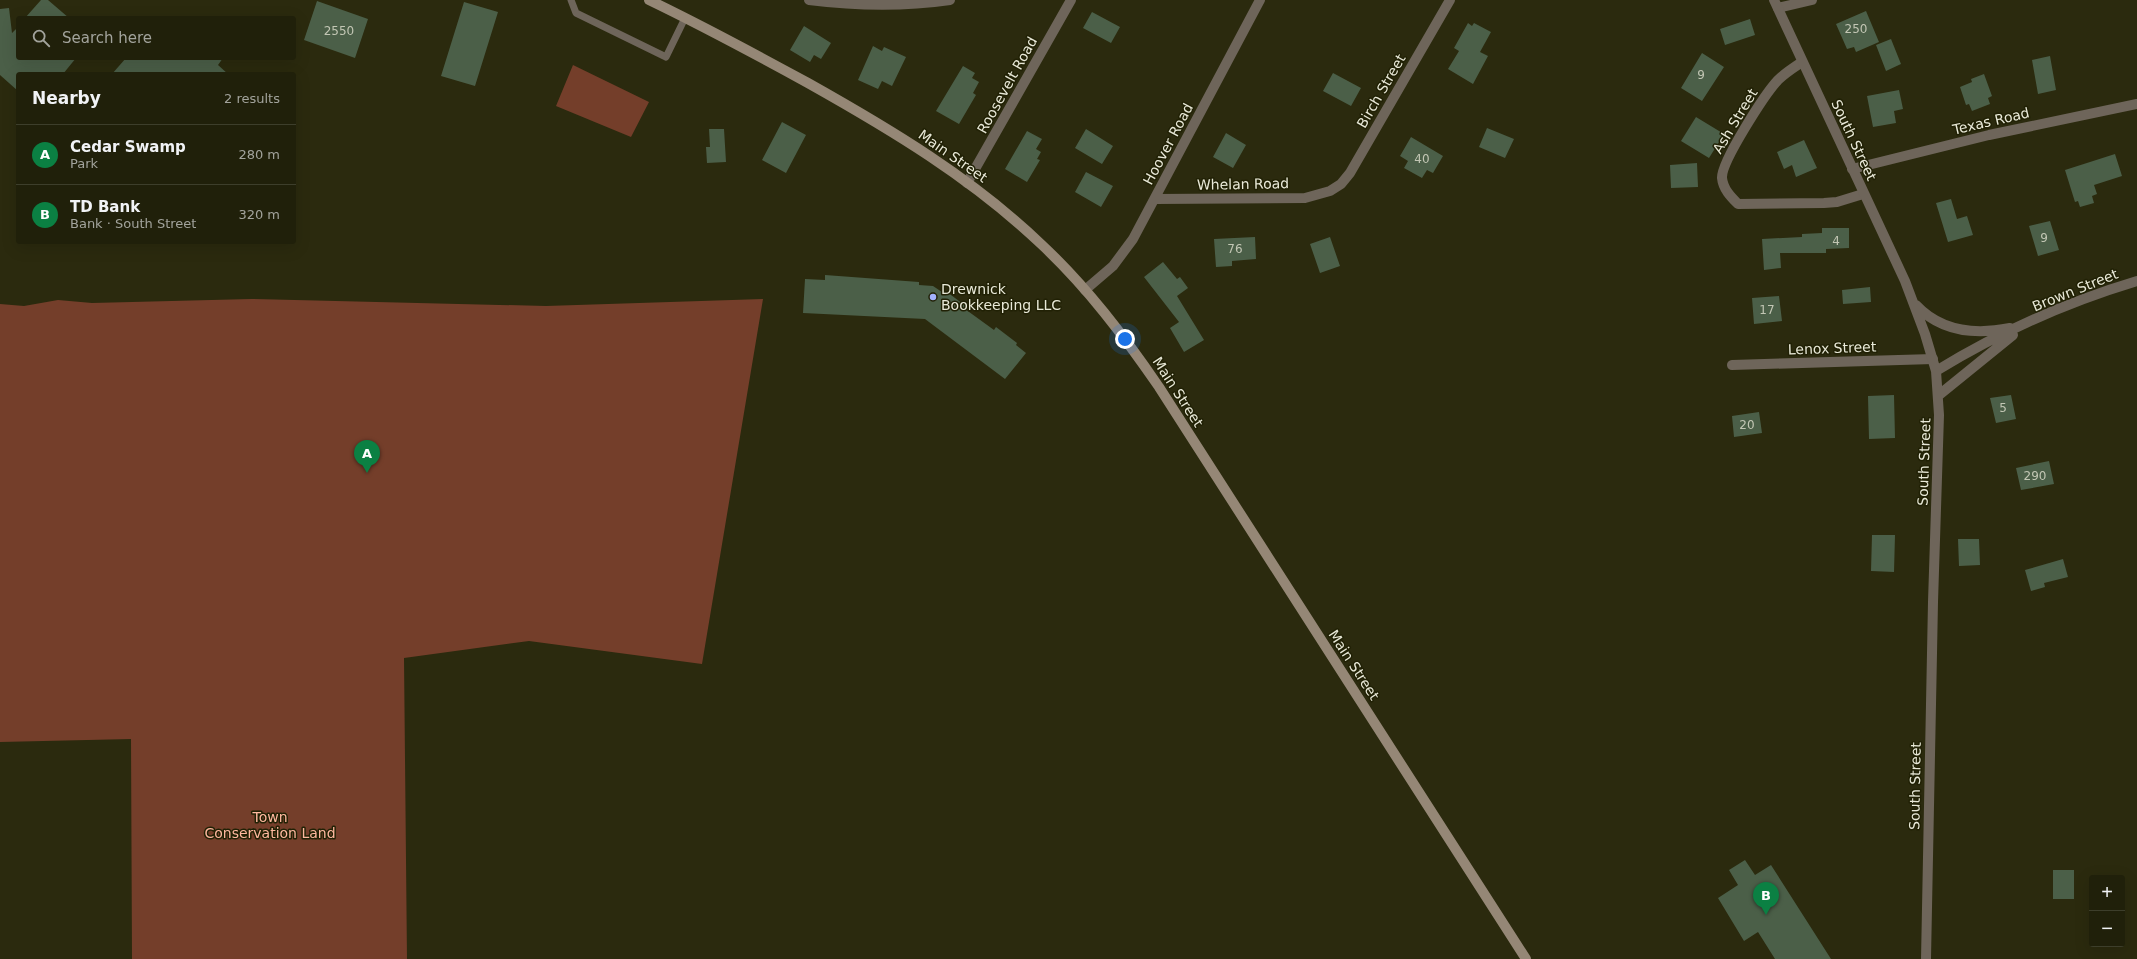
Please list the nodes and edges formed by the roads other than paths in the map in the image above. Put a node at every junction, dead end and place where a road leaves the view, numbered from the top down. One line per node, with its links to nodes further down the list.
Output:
1 (571, 0): 10 (lane)
2 (649, 0): 10 (main road, Main Street)
3 (809, 0): 4 (street)
4 (950, 0)
5 (1071, 0): 14 (street, Roosevelt Road)
6 (1260, 0): 17 (street, Hoover Road)
7 (1450, 0): 15 (street, Birch Street)
8 (1812, 0): 9 (street)
9 (1776, 4): 11 (street, South Street)
10 (685, 18): 14 (main road, Main Street)
11 (1802, 62): 13 (street, South Street); 16 (street, Ash Street)
12 (2137, 104): 13 (street, Texas Road)
13 (1852, 170): 16 (street, South Street)
14 (967, 183): 19 (main road, Main Street)
15 (1330, 191): 17 (street, Whelan Road)
16 (1863, 194): 20 (street, South Street)
17 (1155, 199): 19 (street, Hoover Road)
18 (2137, 281): 21 (street, Brown Street)
19 (1085, 290): 26 (main road, Main Street)
20 (1914, 303): 21 (street); 22 (street, South Street)
21 (2024, 326): 24 (street, Brown Street); 25 (street, Brown Street)
22 (1933, 359): 23 (street, Lenox Street); 24 (street, South Street)
23 (1732, 365)
24 (1936, 371): 25 (street, South Street)
25 (1939, 395): 27 (street, South Street)
26 (1526, 959)
27 (1926, 959)

